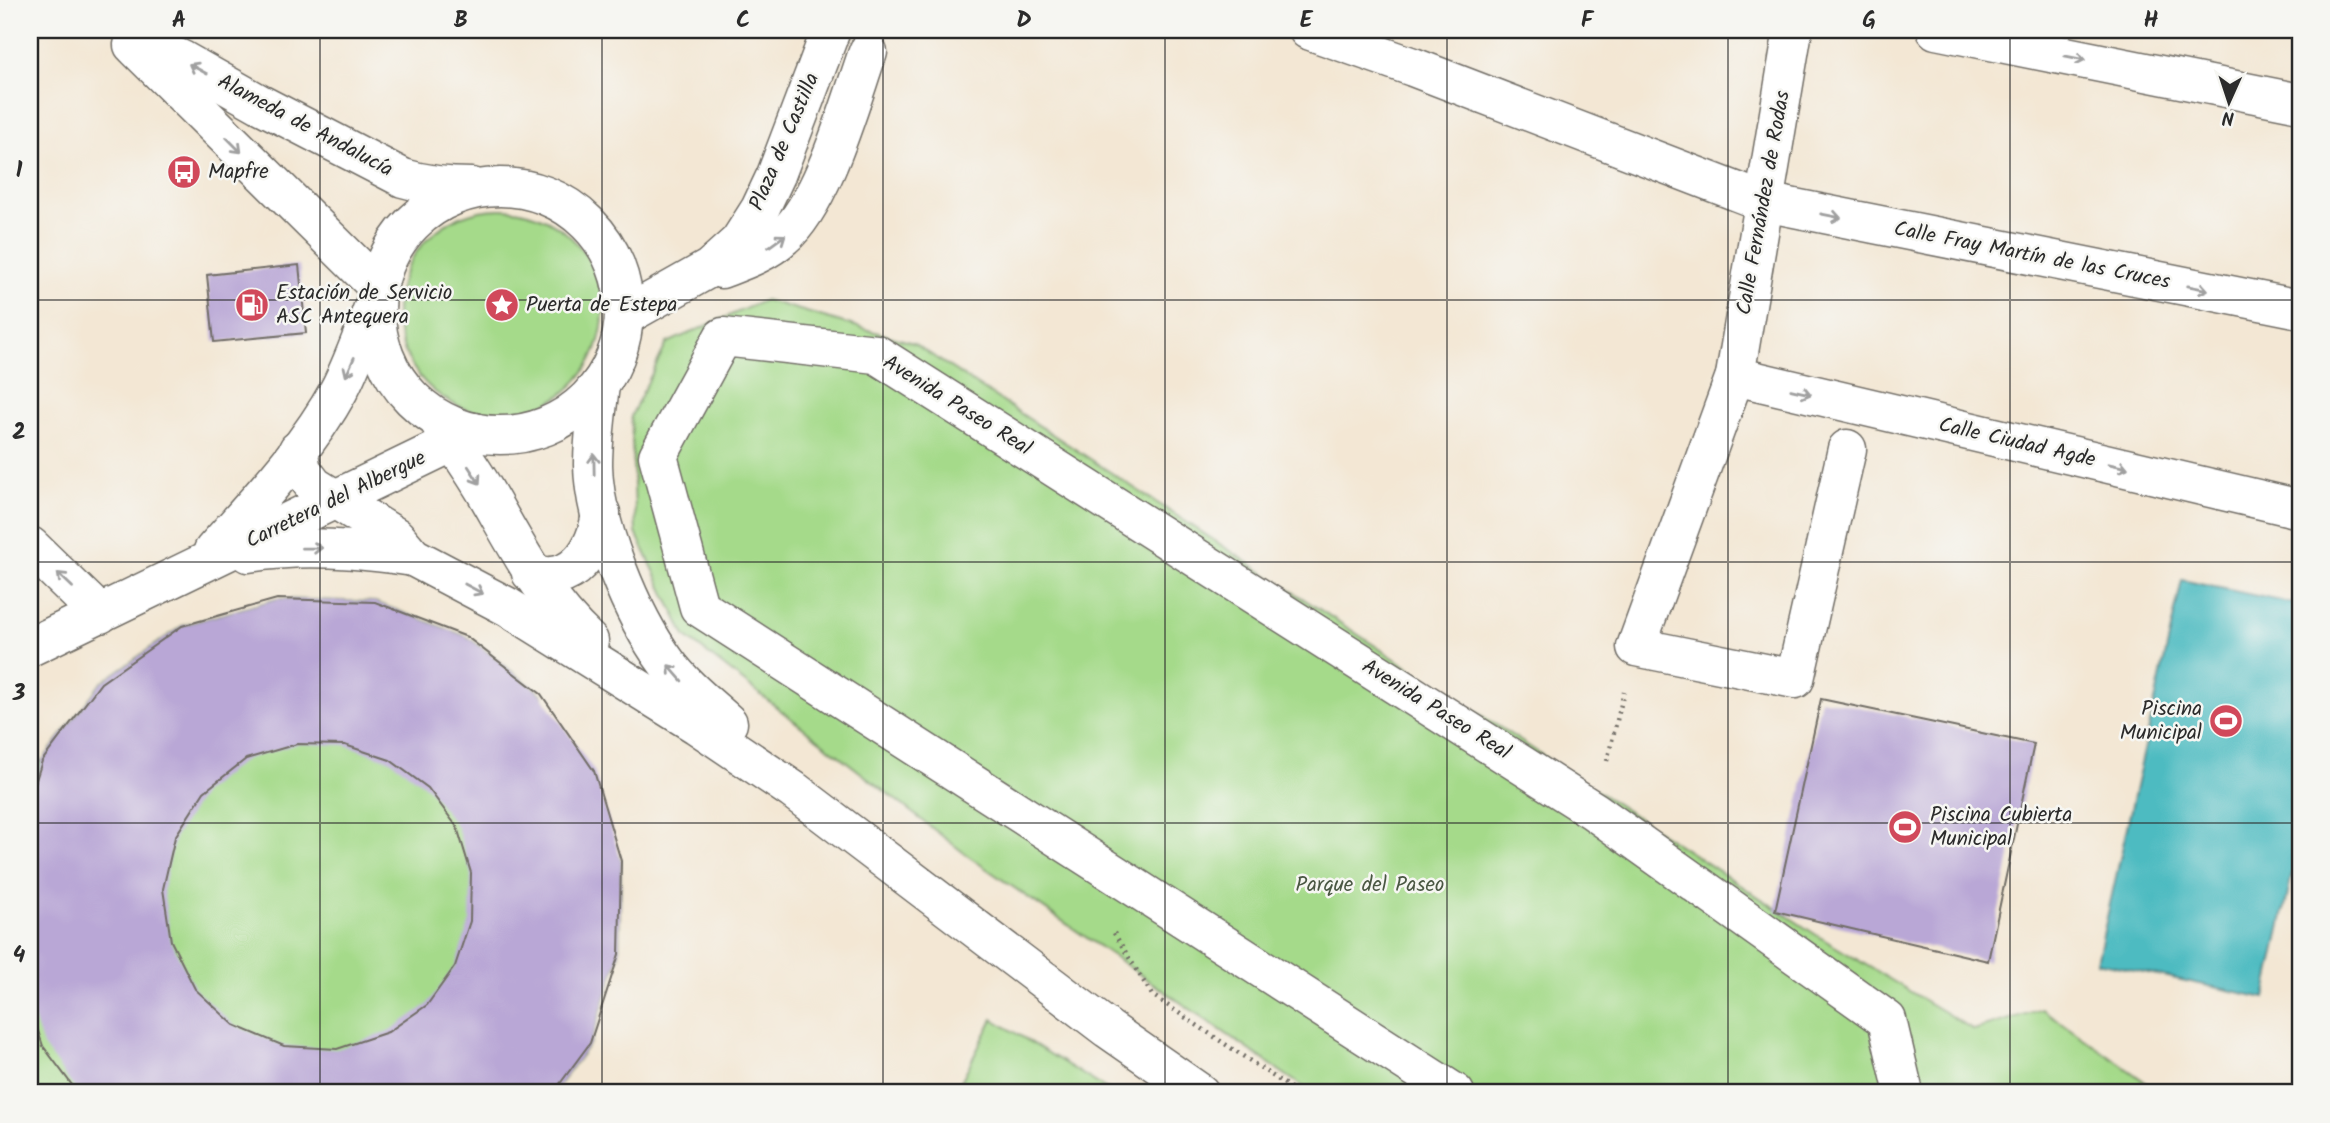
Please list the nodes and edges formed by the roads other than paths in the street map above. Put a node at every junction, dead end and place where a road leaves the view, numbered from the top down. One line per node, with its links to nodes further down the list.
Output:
1 (831, 30): 10 (street, Plaza de Castilla)
2 (1308, 30): 9 (street, Calle Fray Martín de las Cruces)
3 (1793, 30): 9 (street, Calle Fernández de Rodas)
4 (1936, 30): 7 (street, one-way to 7)
5 (122, 38): 8 (street, Alameda de Andalucía, one-way to 5); 11 (street, Alameda de Andalucía, one-way to 11)
6 (868, 52): 10 (street, one-way to 6)
7 (2300, 103)
8 (483, 187): 11 (street); 13 (street)
9 (1764, 202): 12 (street, Calle Fray Martín de las Cruces, one-way to 12); 14 (street, Calle Fernández de Rodas)
10 (693, 280): 13 (street, Plaza de Castilla)
11 (376, 295): 16 (street); 18 (street, Carretera del Albergue, one-way to 18)
12 (2300, 309)
13 (625, 316): 15 (street)
14 (1735, 376): 17 (street, Calle Fernández de Rodas); 20 (street, Calle Ciudad Agde, one-way to 20)
15 (600, 385): 16 (street); 21 (street, one-way to 15)
16 (455, 431): 19 (street, Carretera del Albergue); 25 (street, one-way to 25)
17 (1847, 449)
18 (298, 450): 19 (street); 24 (street, Carretera del Albergue)
19 (334, 501): 23 (street); 24 (street, Carretera del Albergue)
20 (2300, 509)
21 (601, 513): 25 (street); 29 (street, one-way to 21)
22 (30, 546): 26 (street, one-way to 22)
23 (413, 557): 24 (street, Carretera del Albergue, one-way to 23); 28 (street, one-way to 28)
24 (197, 568): 26 (street, Carretera del Albergue)
25 (531, 573): 28 (street)
26 (100, 614): 27 (street, Carretera del Albergue)
27 (30, 647)
28 (651, 696): 29 (street)
29 (793, 790): 30 (street)
30 (1200, 1093)
31 (1455, 1093): 32 (street, Avenida Paseo Real)
32 (1904, 1093)

